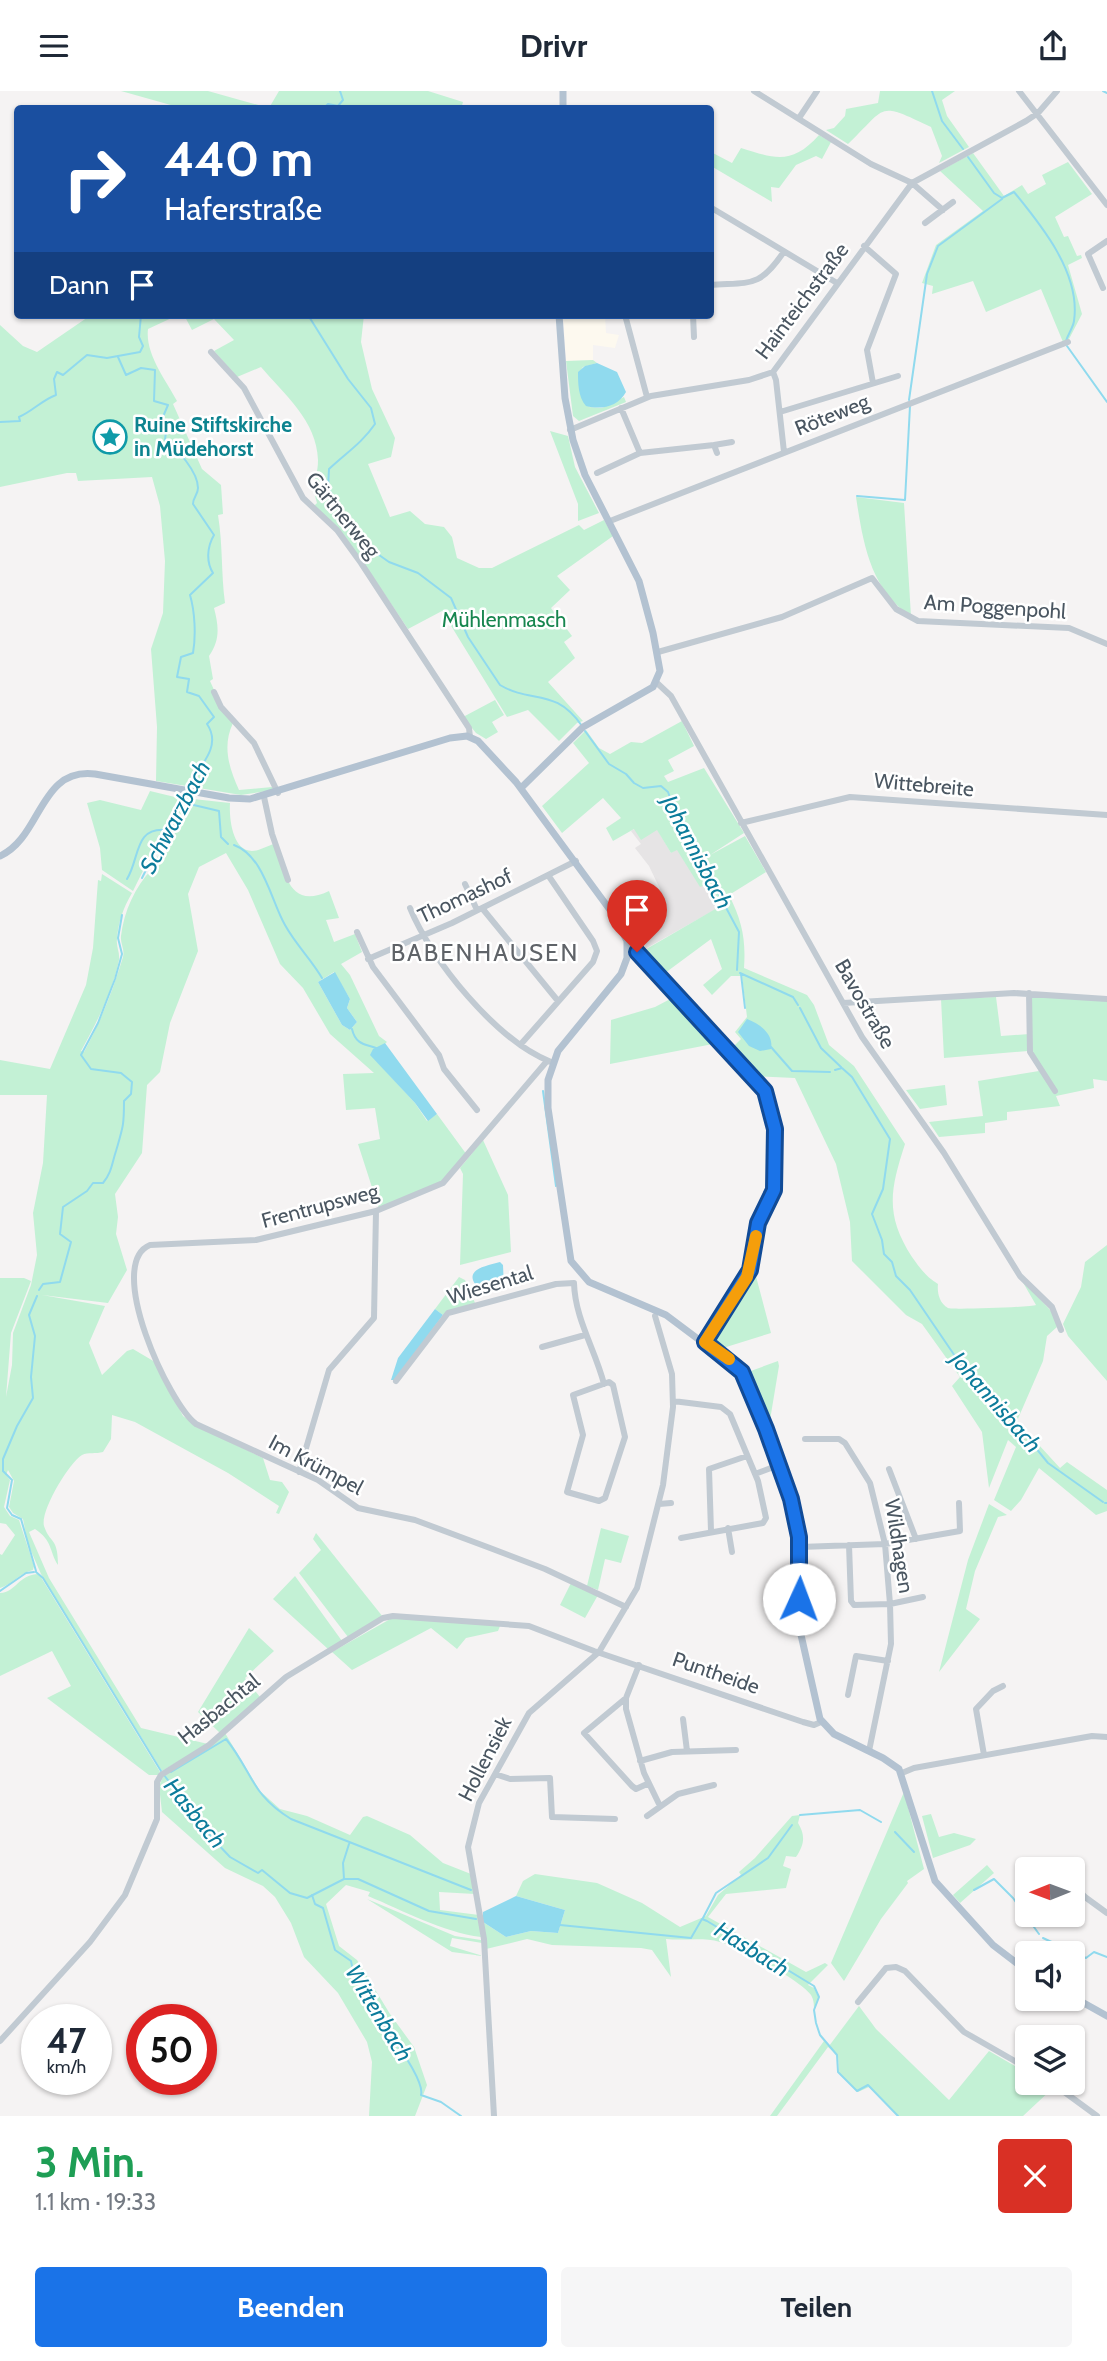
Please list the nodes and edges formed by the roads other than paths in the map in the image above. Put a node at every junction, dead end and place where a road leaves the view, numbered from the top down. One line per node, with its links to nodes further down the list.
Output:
1 (754, 91): 6 (street)
2 (817, 91): 6 (street)
3 (1020, 91): 5 (street)
4 (1057, 91): 5 (street, Hainteichstraße)
5 (1038, 113): 7 (street, Hainteichstraße); 9 (street)
6 (799, 118): 7 (street)
7 (912, 183): 11 (street); 14 (street, Hainteichstraße)
8 (953, 202): 11 (street)
9 (1107, 205)
10 (714, 210): 15 (street)
11 (943, 210): 12 (street)
12 (925, 223)
13 (1107, 241): 18 (street)
14 (864, 246): 16 (street, Hainteichstraße); 27 (street)
15 (783, 253): 16 (street); 17 (street)
16 (837, 283): 25 (street, Hainteichstraße)
17 (714, 285)
18 (1102, 288)
19 (559, 319): 31 (main road)
20 (626, 319): 28 (street)
21 (693, 319): 22 (street)
22 (694, 337)
23 (1067, 343): 34 (street, Röteweg)
24 (211, 352): 43 (street, Gärtnerweg)
25 (773, 372): 28 (street, Hainteichstraße); 30 (street)
26 (898, 376): 27 (street)
27 (873, 383): 30 (street)
28 (647, 397): 29 (street, Hainteichstraße)
29 (621, 408): 31 (street, Hainteichstraße); 35 (street)
30 (780, 412): 34 (street)
31 (570, 430): 38 (main road)
32 (732, 442): 33 (street)
33 (713, 445): 35 (street); 36 (street)
34 (784, 452): 38 (street, Röteweg)
35 (640, 453): 37 (street)
36 (717, 453)
37 (597, 473)
38 (610, 521): 40 (main road)
39 (1107, 644): 40 (street, Am Poggenpohl)
40 (658, 652): 41 (main road)
41 (656, 683): 44 (main road); 48 (street, Bavostraße)
42 (214, 692): 45 (street)
43 (470, 737): 44 (main road); 45 (main road)
44 (521, 787): 50 (main road)
45 (278, 793): 46 (main road)
46 (264, 797): 49 (main road); 52 (street)
47 (1107, 815): 48 (street, Wittebreite)
48 (741, 823): 63 (street, Bavostraße)
49 (0, 856)
50 (576, 861): 51 (street, Thomashof); 58 (main road)
51 (548, 876): 55 (street, Thomashof); 62 (street)
52 (288, 880)
53 (465, 884): 55 (street)
54 (410, 908): 57 (street)
55 (480, 909): 57 (street, Thomashof); 62 (street)
56 (357, 932): 59 (street)
57 (421, 936): 59 (street, Thomashof); 64 (street)
58 (628, 952): 65 (main road); 75 (street)
59 (368, 958): 67 (street)
60 (1029, 993): 61 (street); 63 (street); 66 (street)
61 (1107, 999)
62 (558, 1001): 64 (street)
63 (843, 1003): 73 (street, Bavostraße)
64 (521, 1044): 65 (street)
65 (550, 1062): 68 (street, Frentrupsweg); 69 (main road)
66 (1055, 1091)
67 (477, 1110)
68 (376, 1212): 71 (street, Frentrupsweg); 84 (street)
69 (580, 1275): 70 (street); 75 (main road)
70 (574, 1283): 74 (street); 77 (street, Wiesental)
71 (136, 1307): 84 (street, Im Krümpel)
72 (655, 1316): 79 (street, Hollensiek)
73 (1061, 1330)
74 (585, 1335): 76 (street); 78 (street)
75 (705, 1342): 82 (main road)
76 (542, 1347)
77 (396, 1381)
78 (604, 1384): 78 (street)
79 (673, 1401): 81 (street); 88 (street, Hollensiek)
80 (805, 1439): 93 (street, Wildhagen)
81 (747, 1456): 85 (street); 90 (street)
82 (780, 1465): 85 (street); 95 (main road)
83 (889, 1469): 92 (street)
84 (299, 1472): 99 (street, Im Krümpel)
85 (755, 1474): 89 (street)
86 (671, 1503): 88 (street)
87 (959, 1503): 92 (street)
88 (659, 1504): 99 (street, Hollensiek)
89 (728, 1528): 90 (street); 96 (street)
90 (711, 1531): 91 (street)
91 (681, 1538)
92 (916, 1538): 93 (street)
93 (885, 1544): 94 (street); 98 (street, Wildhagen)
94 (849, 1545): 95 (street); 98 (street)
95 (800, 1547): 107 (main road)
96 (732, 1552)
97 (923, 1597): 98 (street)
98 (890, 1604): 101 (street, Wildhagen)
99 (626, 1607): 100 (street, Hollensiek)
100 (599, 1652): 102 (street, Puntheide); 115 (street, Hollensiek); 127 (street, Hasbachtal)
101 (888, 1661): 104 (street); 111 (street, Wildhagen)
102 (639, 1665): 105 (street); 107 (street, Puntheide)
103 (1003, 1686): 112 (street)
104 (848, 1695)
105 (626, 1698): 113 (street); 116 (street)
106 (683, 1719): 110 (street)
107 (821, 1722): 111 (main road)
108 (1107, 1737): 112 (street)
109 (736, 1750): 110 (street)
110 (687, 1751): 113 (street)
111 (869, 1751): 114 (main road)
112 (984, 1755): 114 (street)
113 (640, 1761): 116 (street)
114 (902, 1773): 123 (main road)
115 (495, 1774): 120 (street); 130 (street, Hollensiek)
116 (648, 1784): 118 (street)
117 (714, 1786): 118 (street)
118 (660, 1806): 119 (street)
119 (647, 1816)
120 (615, 1819)
121 (1085, 1897): 122 (street)
122 (1107, 1913)
123 (1015, 1962)
124 (858, 2003): 128 (street)
125 (1085, 2004): 126 (main road)
126 (1107, 2016)
127 (0, 2041)
128 (1015, 2061)
129 (1068, 2095): 131 (street)
130 (494, 2116)
131 (1097, 2116)

